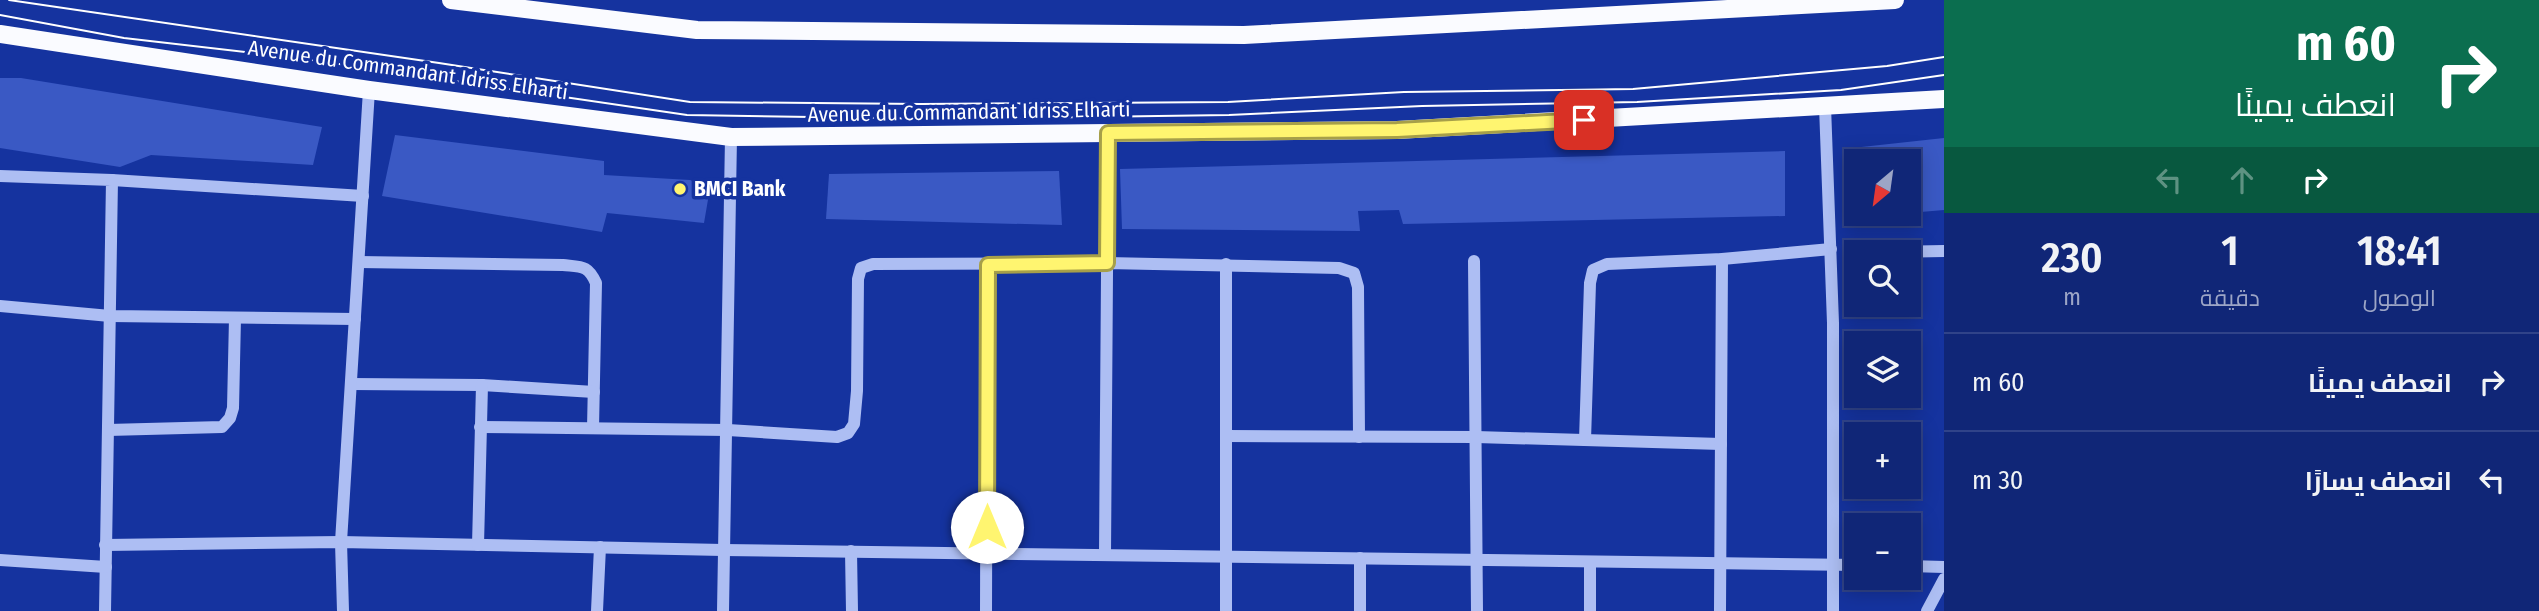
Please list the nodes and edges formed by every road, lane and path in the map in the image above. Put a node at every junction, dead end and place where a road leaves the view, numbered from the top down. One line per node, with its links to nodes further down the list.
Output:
1 (451, 0): 3 (main road)
2 (1895, 0): 3 (main road)
3 (1854, 1)
4 (0, 34): 5 (main road, Avenue du Commandant Idriss Elharti)
5 (369, 89): 9 (main road, Avenue du Commandant Idriss Elharti); 12 (street)
6 (1944, 99): 7 (main road, Avenue du Commandant Idriss Elharti)
7 (1825, 106): 8 (main road, Avenue du Commandant Idriss Elharti); 13 (street)
8 (1108, 133): 9 (main road, Avenue du Commandant Idriss Elharti); 19 (street)
9 (731, 137): 32 (street)
10 (0, 176): 11 (street)
11 (111, 180): 12 (street); 23 (street)
12 (363, 196): 18 (street)
13 (1831, 249): 16 (street); 52 (street)
14 (1921, 251): 15 (street)
15 (1944, 251)
16 (1722, 259): 36 (street); 37 (street)
17 (1474, 261): 35 (street)
18 (359, 262): 25 (street); 28 (street)
19 (1107, 263): 20 (street); 21 (street); 45 (street)
20 (1226, 264): 33 (street); 34 (street)
21 (988, 265): 32 (street); 44 (street)
22 (0, 306): 23 (street)
23 (110, 316): 24 (street); 31 (street)
24 (235, 318): 25 (street); 31 (street)
25 (355, 319): 26 (street)
26 (351, 384): 27 (street); 38 (street)
27 (482, 385): 28 (street); 29 (street)
28 (594, 392): 30 (street)
29 (480, 427): 30 (street); 40 (street)
30 (593, 428): 32 (street)
31 (108, 430): 39 (street)
32 (728, 430): 42 (street)
33 (1227, 436): 34 (street); 46 (street)
34 (1359, 437): 35 (street)
35 (1476, 437): 36 (street); 49 (street)
36 (1586, 440): 37 (street)
37 (1721, 444): 51 (street)
38 (341, 542): 39 (street); 40 (street); 59 (street)
39 (105, 545): 56 (street)
40 (478, 545): 41 (street)
41 (600, 547): 42 (street); 60 (street)
42 (723, 550): 43 (street); 61 (street)
43 (851, 551): 44 (street); 62 (street)
44 (987, 553): 45 (street); 63 (street)
45 (1105, 555): 46 (street)
46 (1227, 556): 47 (street); 64 (street)
47 (1360, 558): 49 (street); 65 (street)
48 (0, 559): 56 (street)
49 (1478, 560): 50 (street); 66 (street)
50 (1590, 562): 51 (street); 67 (street)
51 (1720, 563): 52 (street); 68 (street)
52 (1833, 565): 53 (street); 69 (street)
53 (1844, 565)
54 (1921, 566): 55 (street)
55 (1944, 566)
56 (106, 567): 58 (street)
57 (1944, 579): 70 (street)
58 (105, 611)
59 (343, 611)
60 (597, 611)
61 (723, 611)
62 (852, 611)
63 (986, 611)
64 (1226, 611)
65 (1360, 611)
66 (1477, 611)
67 (1590, 611)
68 (1720, 611)
69 (1833, 611)
70 (1927, 611)

